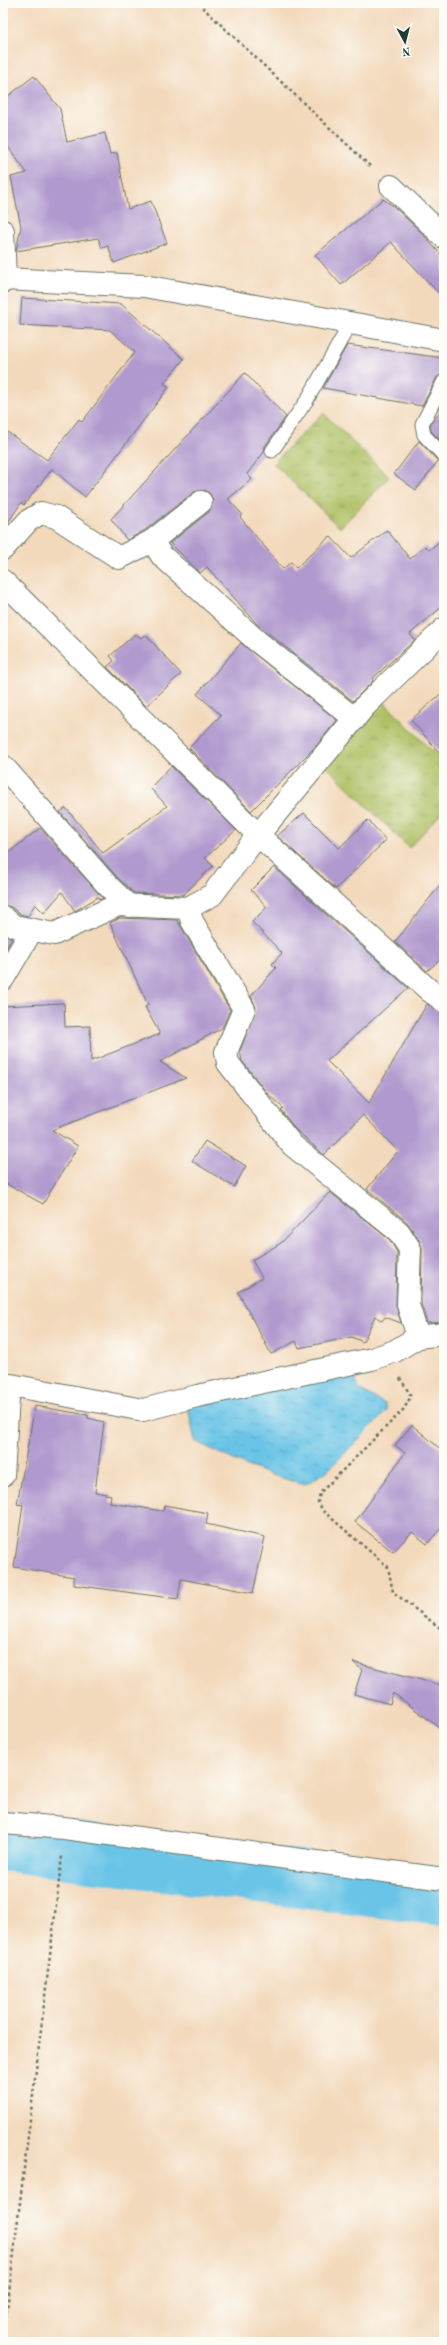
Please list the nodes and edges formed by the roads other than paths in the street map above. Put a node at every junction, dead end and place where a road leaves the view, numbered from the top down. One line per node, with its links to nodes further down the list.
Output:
1 (391, 186): 3 (street)
2 (3, 230): 4 (street)
3 (442, 232)
4 (4, 280): 5 (street)
5 (350, 324): 6 (street); 8 (lane)
6 (444, 340)
7 (444, 381): 9 (lane)
8 (272, 451)
9 (444, 456)
10 (201, 502): 11 (street)
11 (152, 541): 12 (street); 15 (street)
12 (3, 549)
13 (3, 580): 17 (street)
14 (444, 629): 15 (street)
15 (355, 719): 17 (street)
16 (3, 766): 18 (street)
17 (258, 835): 19 (street); 23 (street)
18 (129, 906): 19 (street); 21 (street)
19 (188, 908): 25 (street)
20 (3, 917): 21 (street)
21 (32, 930): 22 (street)
22 (3, 979)
23 (444, 1001)
24 (444, 1334): 25 (street)
25 (418, 1337): 26 (street)
26 (5, 1399): 27 (street)
27 (3, 1475)
28 (3, 1824): 29 (street)
29 (444, 1879)

